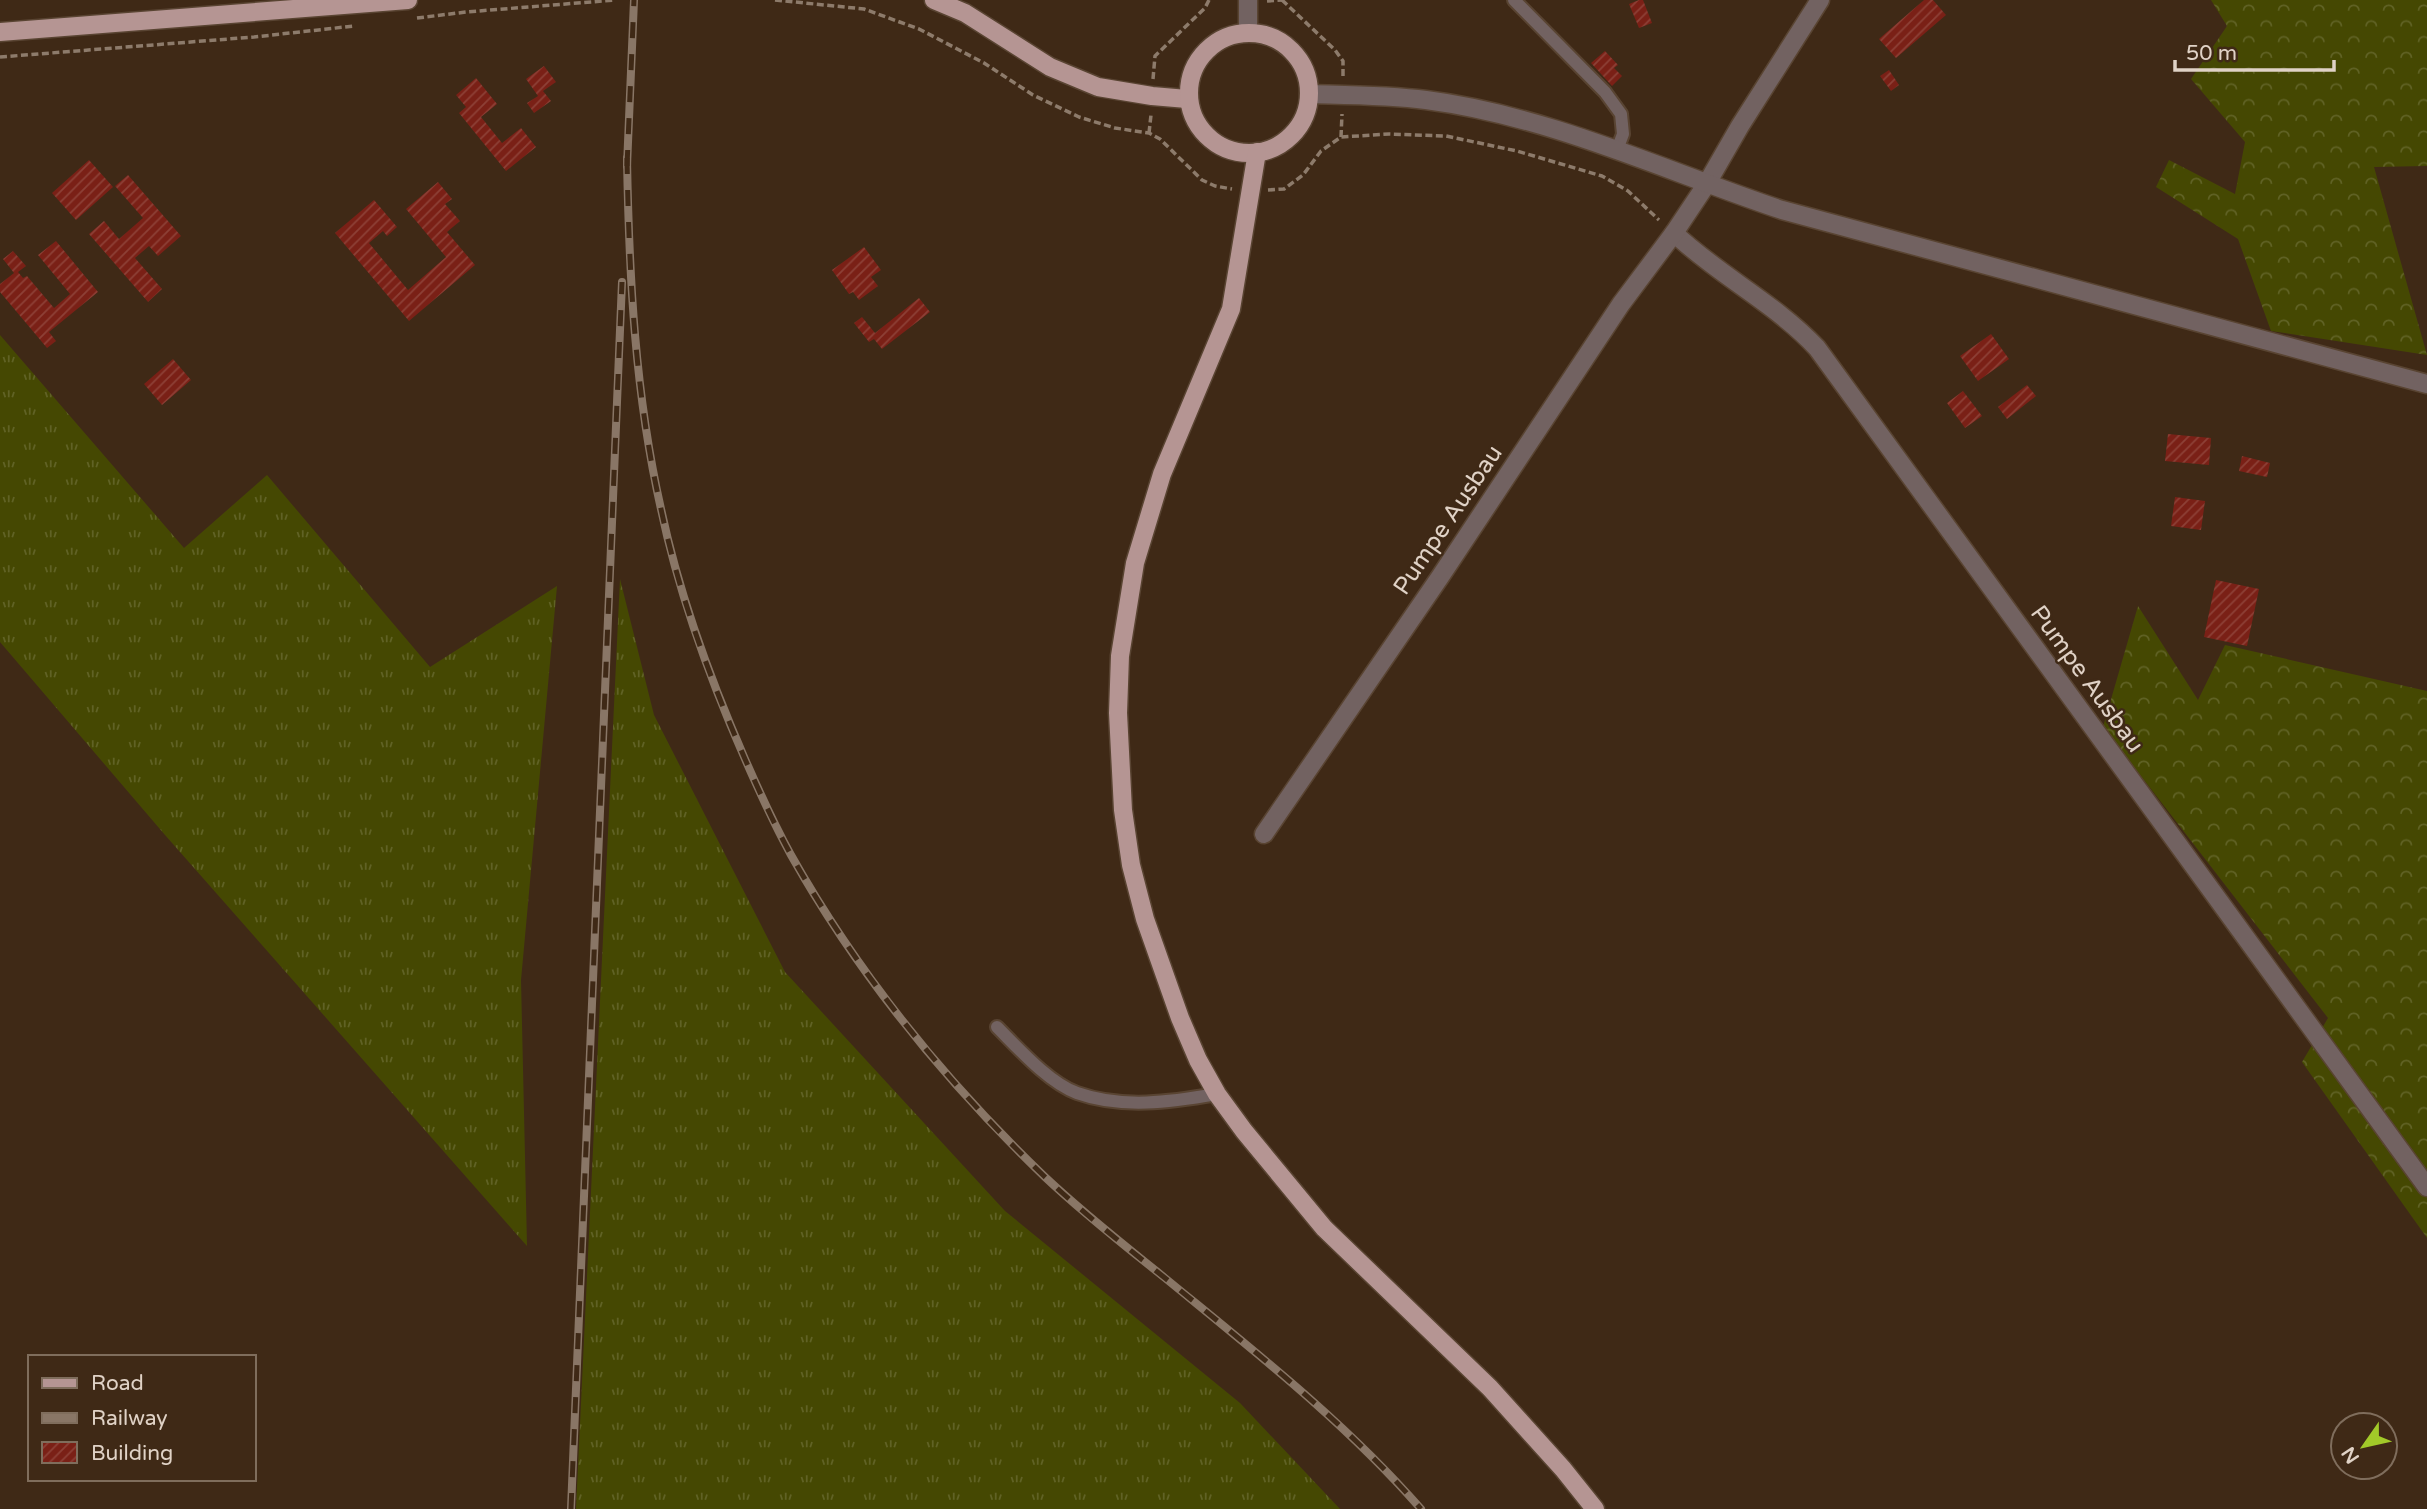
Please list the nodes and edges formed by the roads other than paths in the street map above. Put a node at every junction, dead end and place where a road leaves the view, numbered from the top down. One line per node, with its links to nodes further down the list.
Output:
1 (408, 0): 6 (main road)
2 (934, 0): 10 (main road)
3 (1248, 0): 8 (street)
4 (1514, 0): 11 (lane)
5 (1820, 0): 13 (street, Pumpe Ausbau)
6 (223, 7): 7 (main road)
7 (0, 32)
8 (1248, 32): 9 (main road); 10 (main road)
9 (1309, 94): 11 (street); 12 (main road)
10 (1187, 99): 12 (main road)
11 (1617, 150): 13 (street)
12 (1257, 152): 18 (main road)
13 (1706, 185): 14 (street, Pumpe Ausbau); 15 (street)
14 (1674, 233): 16 (street, Pumpe Ausbau); 19 (street, Pumpe Ausbau)
15 (2427, 384)
16 (1264, 834)
17 (997, 1027): 18 (lane)
18 (1217, 1094): 20 (main road)
19 (2427, 1187)
20 (1595, 1509)

